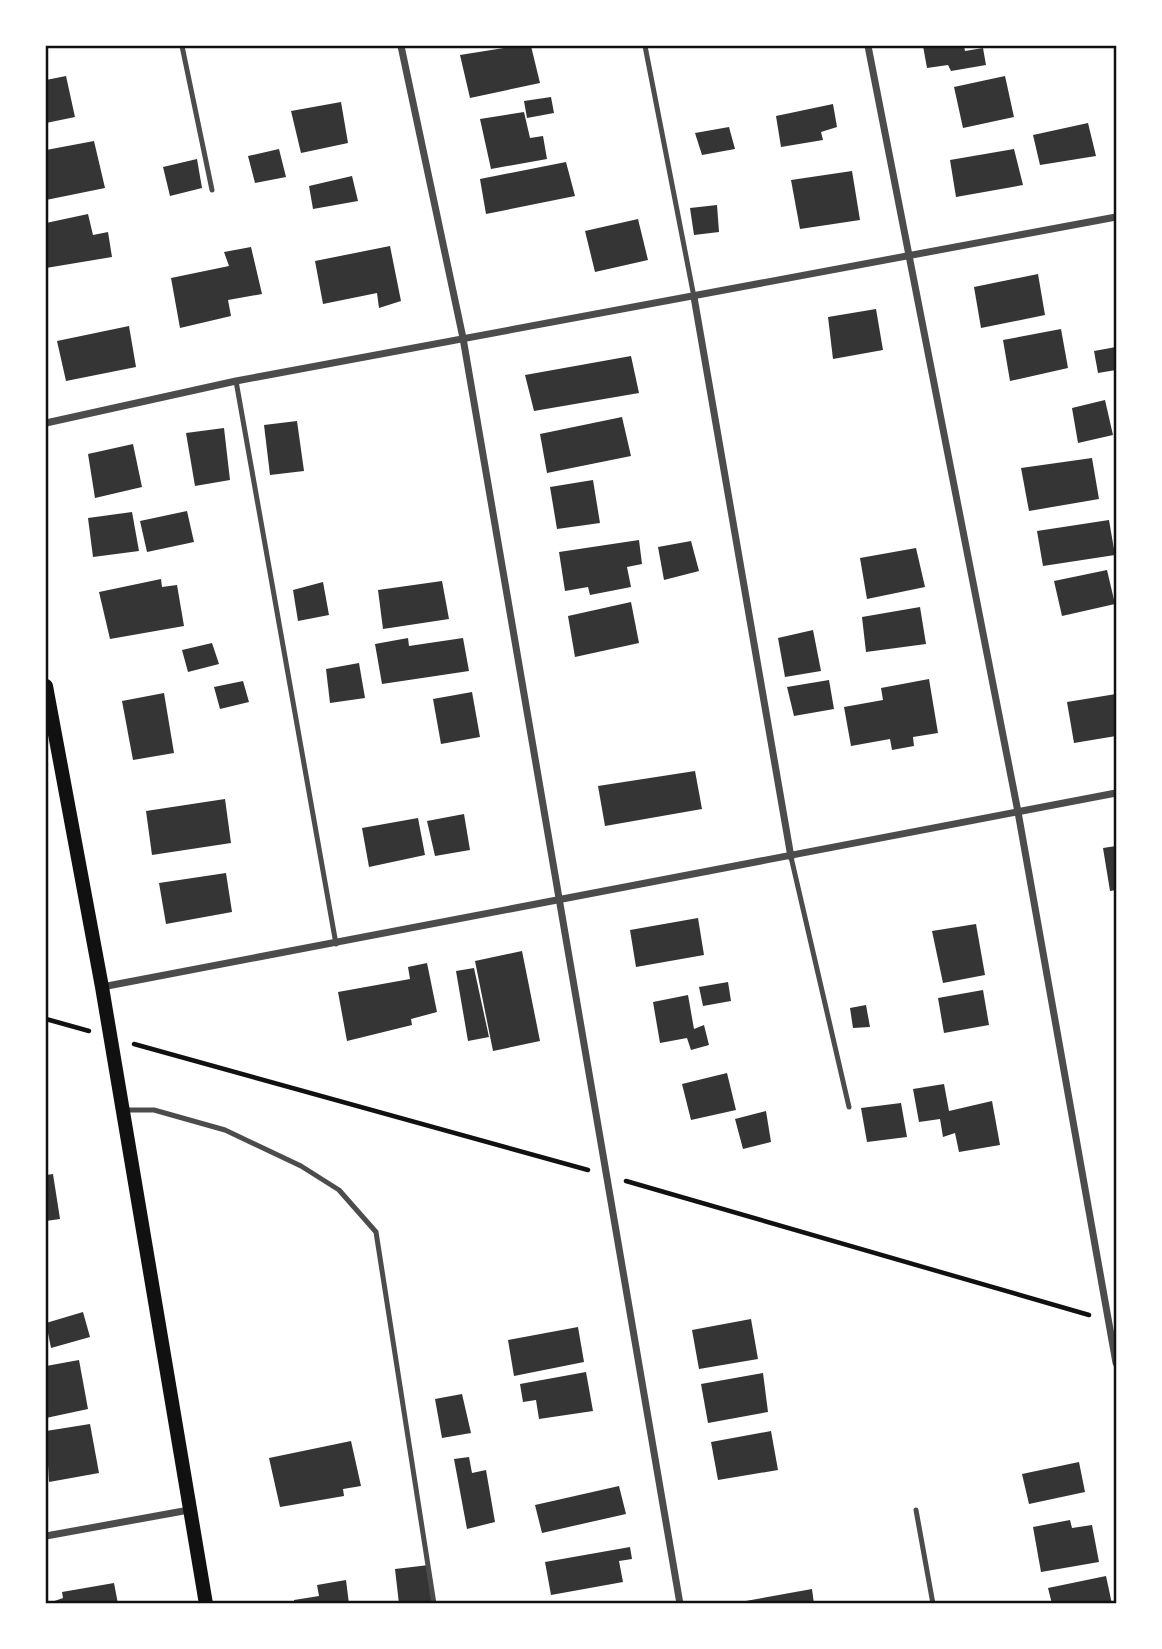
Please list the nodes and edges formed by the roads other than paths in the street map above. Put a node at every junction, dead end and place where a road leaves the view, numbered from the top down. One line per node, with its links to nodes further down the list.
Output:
1 (182, 46): 5 (lane)
2 (401, 46): 9 (street)
3 (645, 46): 8 (lane)
4 (868, 46): 7 (street)
5 (212, 190)
6 (1116, 217): 7 (street)
7 (909, 254): 8 (street); 14 (street)
8 (694, 297): 9 (street); 15 (street)
9 (463, 338): 10 (street); 16 (street)
10 (236, 381): 11 (street); 17 (lane)
11 (46, 424)
12 (46, 686): 18 (main road)
13 (1116, 793): 14 (street)
14 (1018, 812): 15 (street); 21 (street)
15 (791, 857): 16 (street); 19 (lane)
16 (560, 902): 17 (street); 27 (street)
17 (336, 944): 18 (street)
18 (102, 987): 20 (main road)
19 (849, 1107)
20 (123, 1110): 22 (main road); 26 (lane)
21 (1116, 1363)
22 (189, 1510): 24 (street); 25 (main road)
23 (916, 1510): 28 (lane)
24 (46, 1536)
25 (206, 1604)
26 (435, 1604)
27 (680, 1604)
28 (933, 1604)

